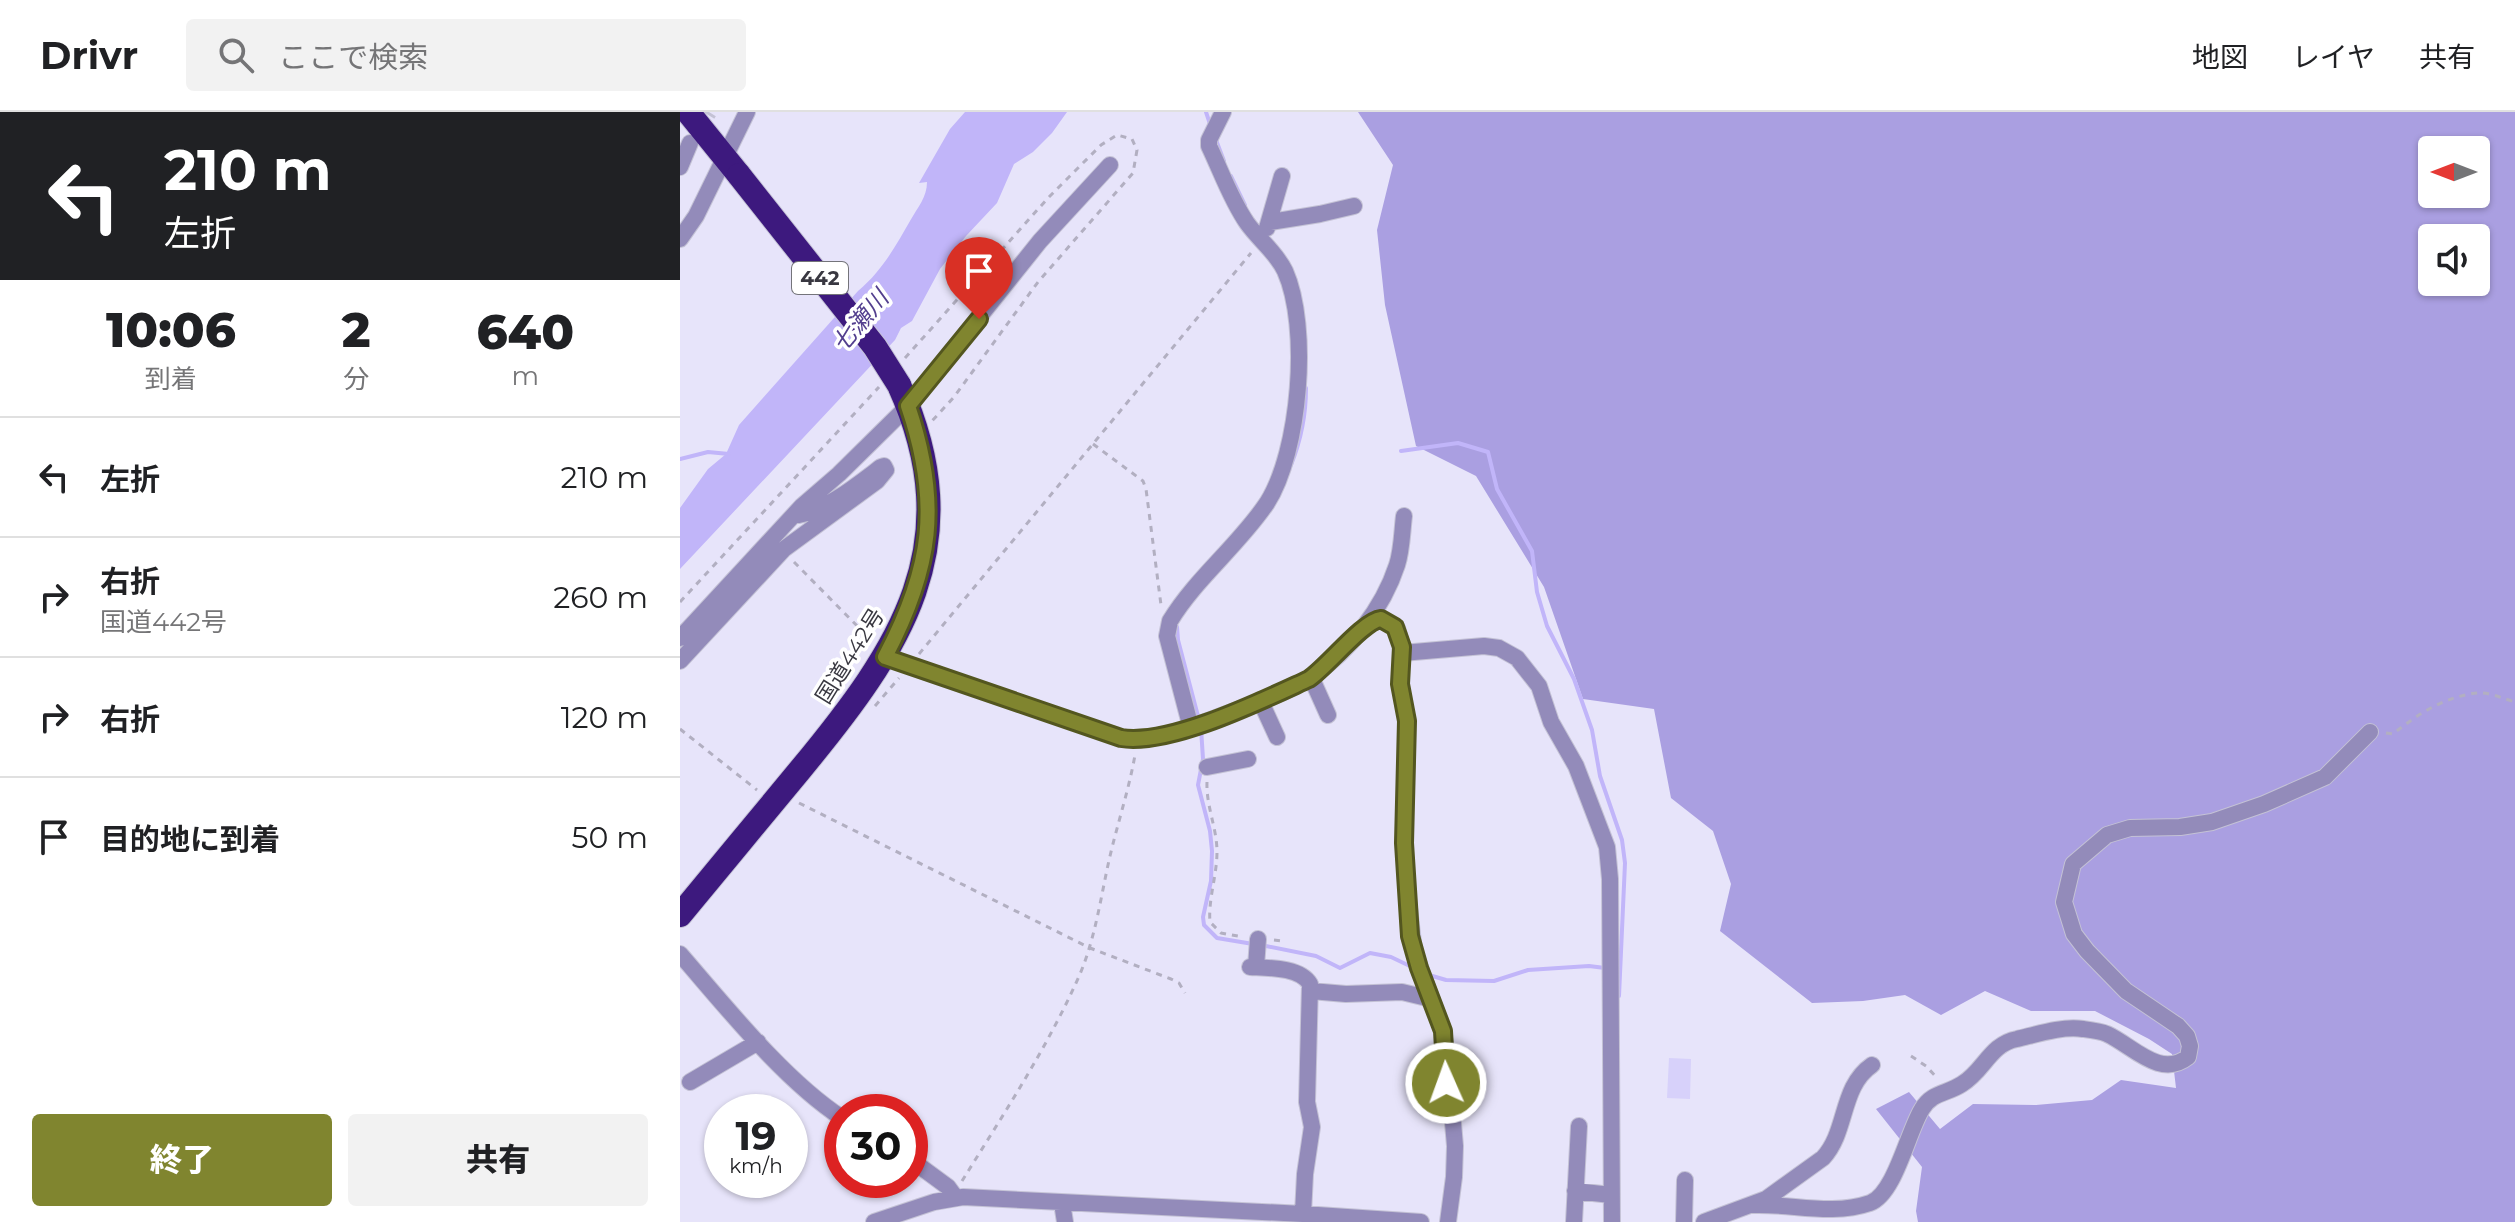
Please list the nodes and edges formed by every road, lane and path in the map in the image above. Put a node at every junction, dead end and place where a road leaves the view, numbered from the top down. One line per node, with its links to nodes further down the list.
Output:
1 (688, 112): 7 (highway, 国道442号 / 442)
2 (747, 112): 7 (street)
3 (1223, 112): 12 (street)
4 (690, 143): 6 (street)
5 (1110, 165): 13 (street)
6 (680, 167)
7 (732, 167): 11 (street); 13 (highway, 国道442号 / 442, bridge)
8 (1282, 176): 10 (street)
9 (1354, 206): 10 (street)
10 (1270, 222): 12 (street)
11 (680, 239)
12 (1261, 240): 15 (path); 32 (street)
13 (897, 385): 14 (path); 16 (street); 19 (path); 23 (highway, 国道442号 / 442)
14 (932, 422)
15 (1093, 444): 20 (path); 26 (path)
16 (793, 515): 18 (street); 22 (street)
17 (1404, 516): 21 (street)
18 (783, 551): 23 (path); 25 (street)
19 (680, 602)
20 (1161, 607)
21 (1369, 622): 24 (street); 27 (street)
22 (680, 638)
23 (877, 652): 26 (street); 41 (highway, 国道442号 / 442)
24 (1402, 653): 48 (street); 60 (street)
25 (680, 661)
26 (909, 666): 30 (path); 36 (street)
27 (1311, 677): 28 (street); 31 (street)
28 (1260, 700): 32 (street); 35 (street)
29 (2515, 702): 34 (path)
30 (871, 711)
31 (1328, 715)
32 (1191, 728): 36 (street)
33 (680, 729): 39 (path)
34 (2370, 732): 53 (street)
35 (1277, 737)
36 (1138, 739): 44 (path)
37 (1248, 759): 38 (street)
38 (1207, 767): 42 (path)
39 (766, 780)
40 (794, 801): 44 (path)
41 (680, 915)
42 (1258, 939): 43 (path); 46 (street)
43 (1283, 941)
44 (1090, 948): 47 (path); 59 (path)
45 (680, 954): 49 (street)
46 (1311, 991): 48 (street); 63 (street)
47 (1185, 993)
48 (1431, 999): 68 (street)
49 (758, 1042): 52 (street); 54 (street)
50 (1911, 1056): 53 (path)
51 (1872, 1065): 62 (street)
52 (690, 1082)
53 (1953, 1089): 62 (street)
54 (824, 1104)
55 (1579, 1126): 58 (street)
56 (928, 1174): 59 (street)
57 (1685, 1180): 71 (street)
58 (1575, 1191): 60 (street); 69 (street)
59 (954, 1195): 61 (street); 65 (street)
60 (1611, 1195): 70 (street)
61 (1062, 1203): 63 (street); 66 (street)
62 (1755, 1205): 72 (street)
63 (1303, 1214): 64 (street)
64 (1340, 1219): 67 (street)
65 (874, 1222)
66 (1065, 1222)
67 (1421, 1222)
68 (1448, 1222)
69 (1574, 1222)
70 (1612, 1222)
71 (1684, 1222)
72 (1704, 1222)

